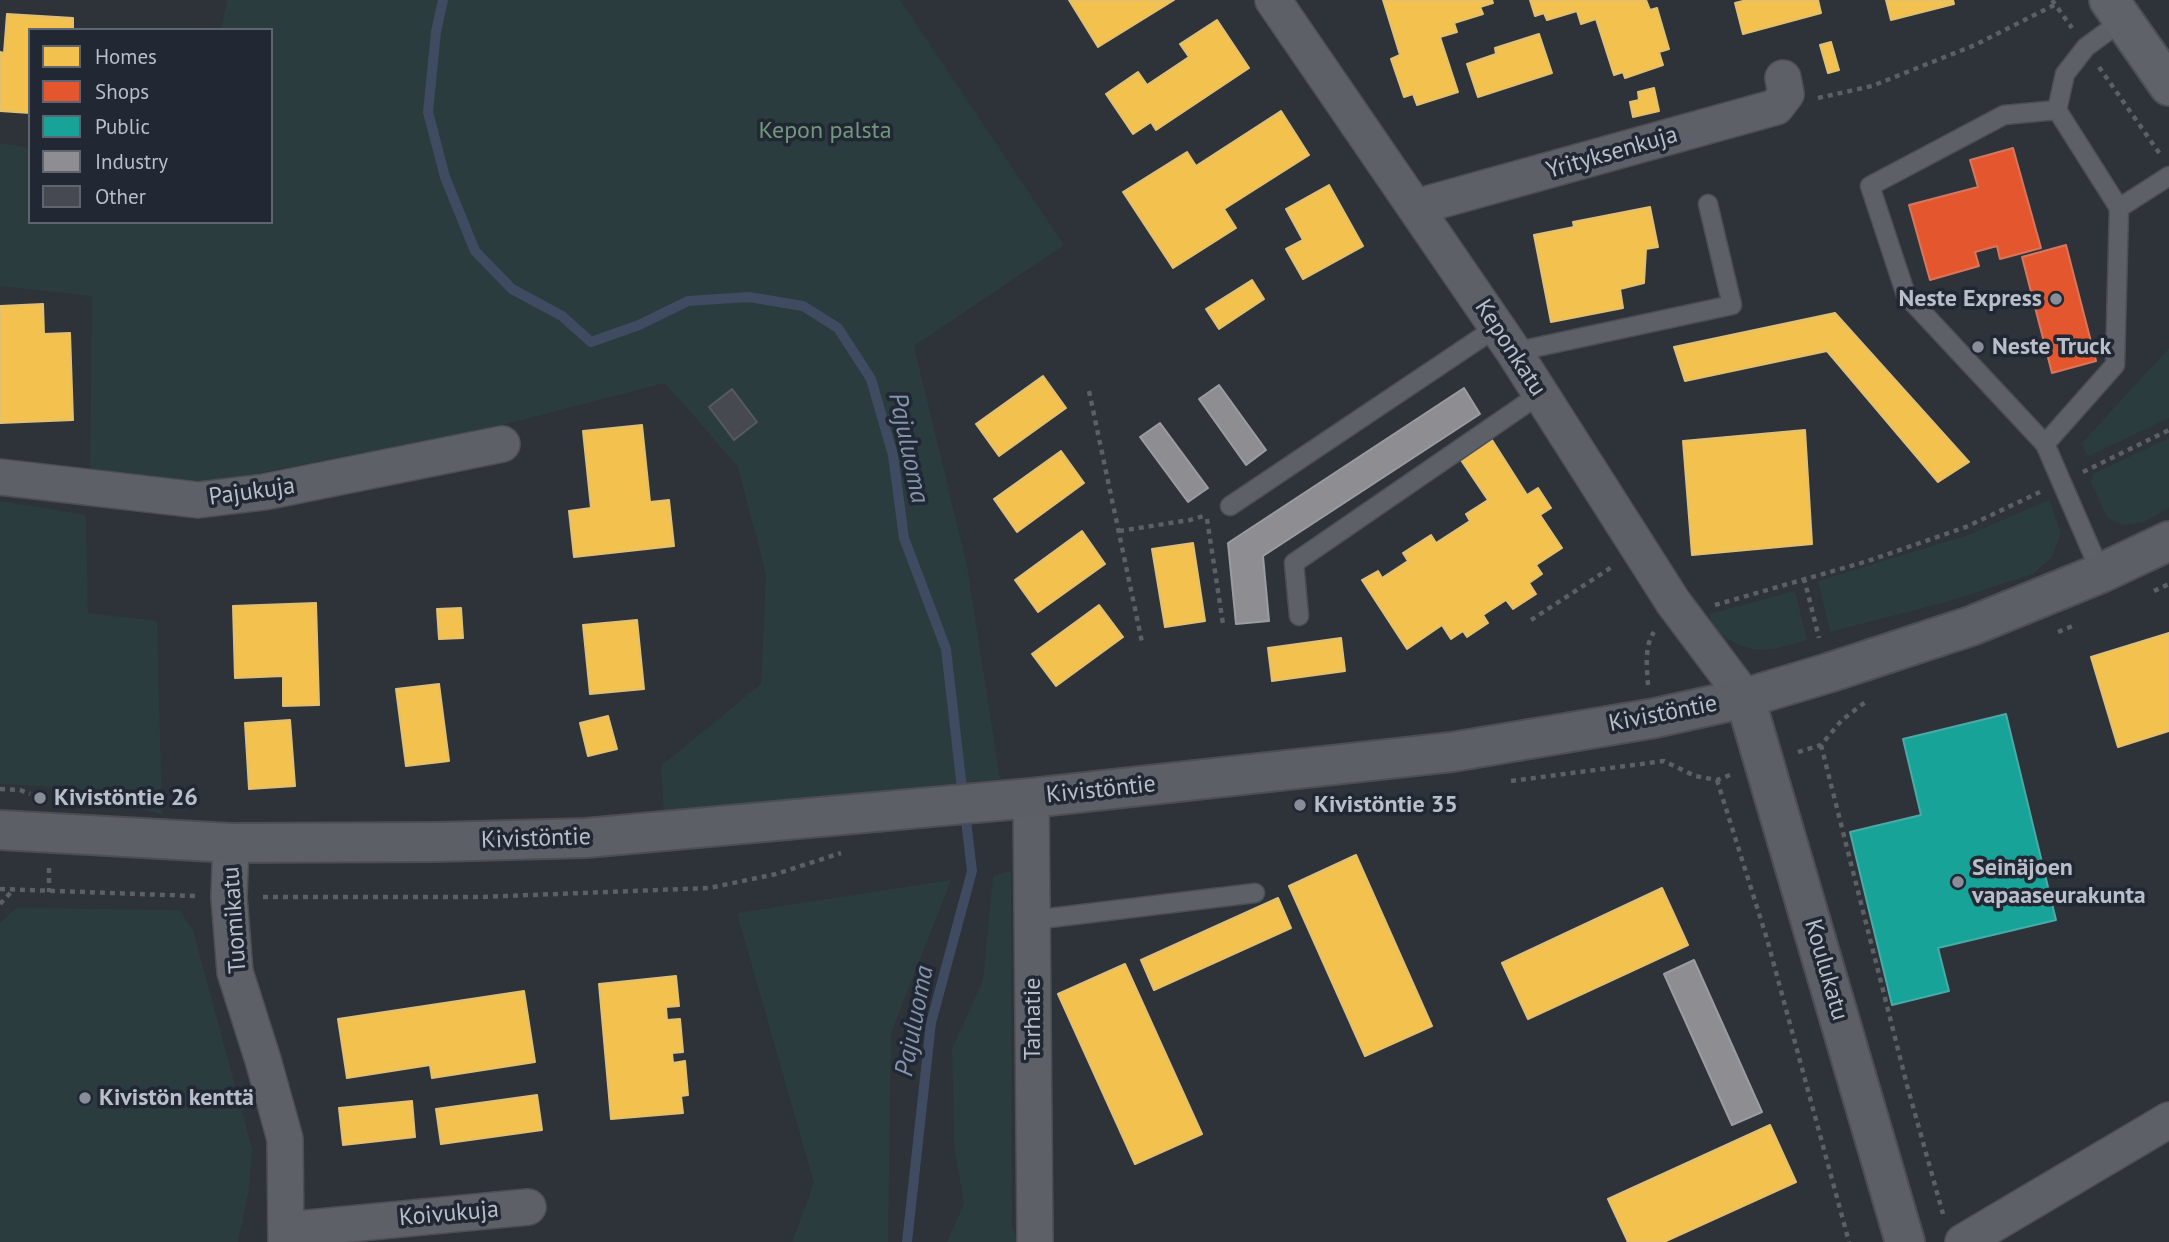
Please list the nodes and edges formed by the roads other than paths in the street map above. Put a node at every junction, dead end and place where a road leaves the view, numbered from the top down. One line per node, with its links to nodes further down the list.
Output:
1 (1273, 0): 8 (street, Keponkatu)
2 (2116, 10): 3 (main road); 5 (lane)
3 (2169, 86)
4 (1779, 92): 8 (street, Yrityksenkuja)
5 (2057, 110): 9 (lane); 13 (lane)
6 (2169, 176): 9 (lane)
7 (1708, 204): 10 (lane)
8 (1416, 208): 10 (street, Keponkatu)
9 (2119, 208): 13 (lane)
10 (1506, 340): 11 (street, Keponkatu); 15 (lane)
11 (1540, 394): 18 (lane); 19 (street, Keponkatu)
12 (502, 444): 14 (street, Pajukuja)
13 (2045, 444): 17 (lane)
14 (0, 477)
15 (1230, 506)
16 (2169, 541): 17 (main road, Kivistöntie)
17 (2101, 573): 19 (main road, Kivistöntie)
18 (1299, 616)
19 (1745, 698): 20 (main road, Kivistöntie); 30 (main road, Koulukatu)
20 (1015, 799): 22 (main road, Kivistöntie); 24 (street, Tarhatie)
21 (0, 830): 22 (main road, Kivistöntie)
22 (231, 843): 28 (street, Tuomikatu)
23 (1255, 893): 24 (lane)
24 (1033, 920): 29 (street, Tarhatie)
25 (2169, 1120): 27 (street)
26 (528, 1207): 28 (street, Koivukuja)
27 (1953, 1229)
28 (287, 1236)
29 (1035, 1241)
30 (1905, 1242)

